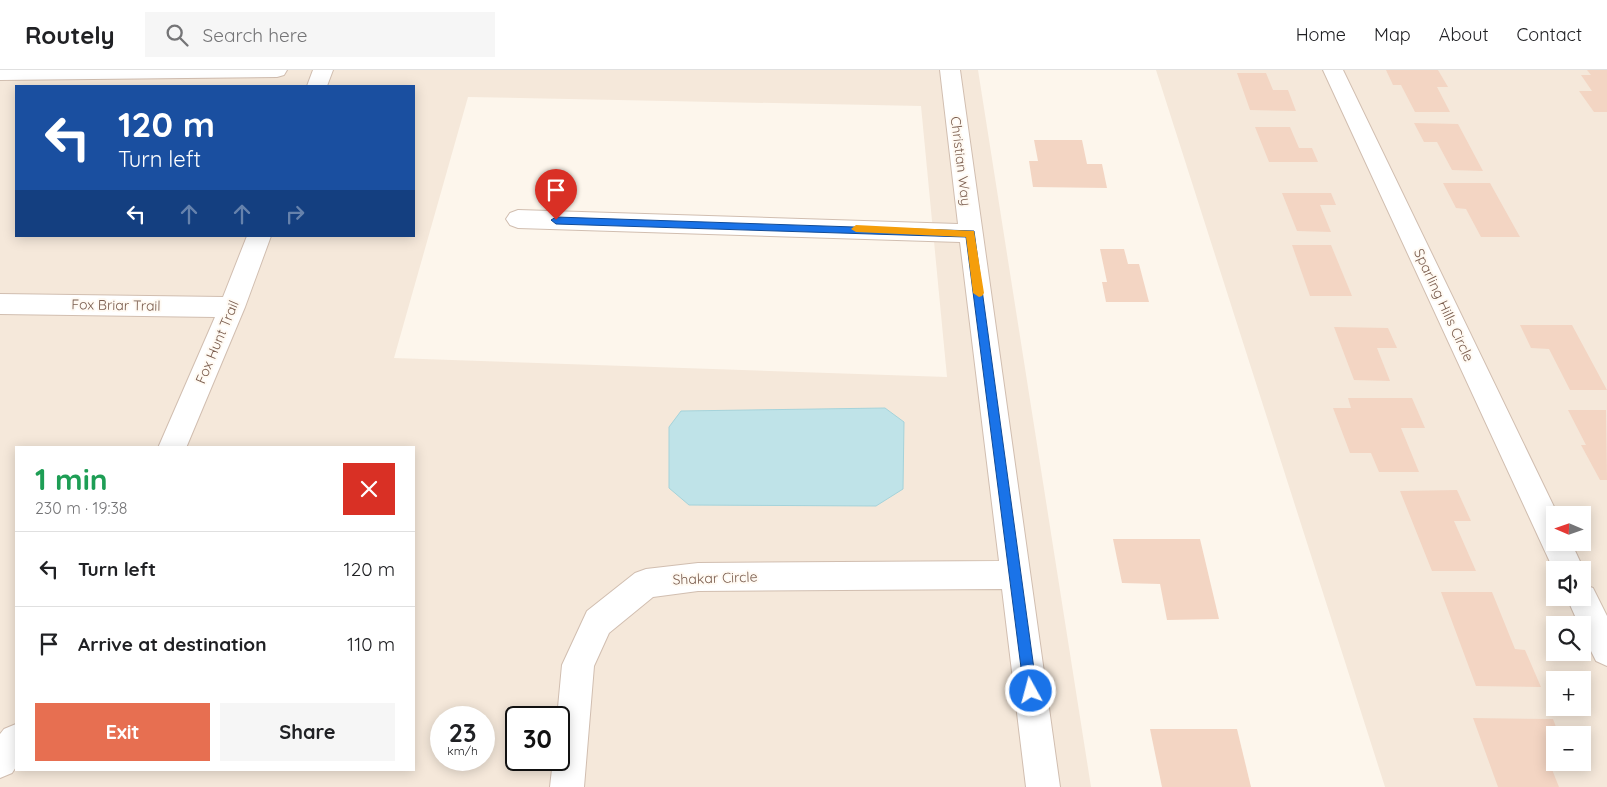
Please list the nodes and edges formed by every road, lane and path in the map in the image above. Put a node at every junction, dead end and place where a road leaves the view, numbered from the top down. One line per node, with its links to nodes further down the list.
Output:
1 (277, 70): 5 (street)
2 (323, 70): 6 (street)
3 (950, 70): 8 (street, Christian Way)
4 (1332, 70): 13 (street, Sparling Hills Circle)
5 (0, 73)
6 (317, 85)
7 (518, 219): 8 (street)
8 (971, 233): 14 (street, Christian Way)
9 (259, 237): 11 (street, Fox Hunt Trail)
10 (0, 304): 11 (street, Fox Briar Trail)
11 (232, 307): 12 (street, Fox Hunt Trail)
12 (173, 446)
13 (1546, 520)
14 (1016, 575): 19 (street, Shakar Circle); 20 (street, Christian Way)
15 (1586, 606): 16 (street)
16 (1607, 650)
17 (15, 742): 18 (street)
18 (0, 761)
19 (567, 787)
20 (1043, 787)

